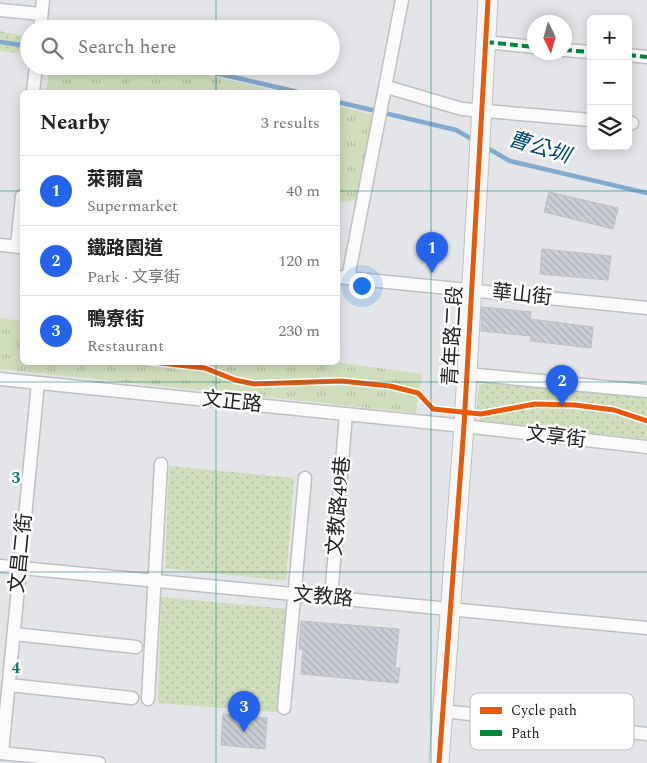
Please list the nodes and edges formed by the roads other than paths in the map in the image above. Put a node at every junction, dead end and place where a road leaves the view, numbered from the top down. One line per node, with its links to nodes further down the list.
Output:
1 (43, 0): 5 (street)
2 (402, 0): 14 (street)
3 (488, 0): 7 (street, 青年路二段)
4 (0, 10): 5 (street)
5 (41, 14): 6 (street)
6 (41, 20)
7 (486, 42): 8 (street); 16 (street, 青年路二段)
8 (527, 46)
9 (572, 51): 10 (street)
10 (587, 52)
11 (632, 55): 12 (street)
12 (647, 57)
13 (35, 75): 15 (street)
14 (387, 87): 16 (street); 20 (street)
15 (33, 90)
16 (481, 111): 17 (street); 21 (street, 青年路二段)
17 (587, 120)
18 (0, 245): 19 (street)
19 (20, 247)
20 (343, 278): 21 (street, 華山街)
21 (470, 289): 22 (street, 華山街); 23 (street, 青年路二段)
22 (647, 308)
23 (467, 374): 26 (street); 28 (street, 青年路二段)
24 (0, 379): 25 (street, 文正路)
25 (38, 383): 27 (street, 文正路); 33 (street, 文昌二街)
26 (647, 391)
27 (346, 414): 28 (street, 文正路); 36 (street, 文教路49巷)
28 (464, 426): 29 (street, 文享街); 37 (street, 青年路二段)
29 (647, 447)
30 (160, 464): 34 (street)
31 (305, 478): 35 (street)
32 (0, 566): 33 (street, 文教路)
33 (20, 568): 34 (street, 文教路); 39 (street, 文昌二街)
34 (154, 581): 35 (street, 文教路); 43 (street)
35 (294, 595): 36 (street, 文教路); 44 (street)
36 (331, 598): 37 (street, 文教路)
37 (451, 609): 38 (street, 文教路); 45 (street, 青年路二段)
38 (647, 628)
39 (14, 634): 40 (street); 41 (street, 文昌二街)
40 (136, 647)
41 (9, 685): 42 (street); 49 (street, 文昌二街)
42 (132, 698)
43 (148, 699)
44 (284, 708)
45 (443, 711): 46 (street); 51 (street, 青年路二段)
46 (470, 714)
47 (634, 733): 48 (street)
48 (647, 734)
49 (1, 753): 50 (street)
50 (100, 763)
51 (439, 763)

